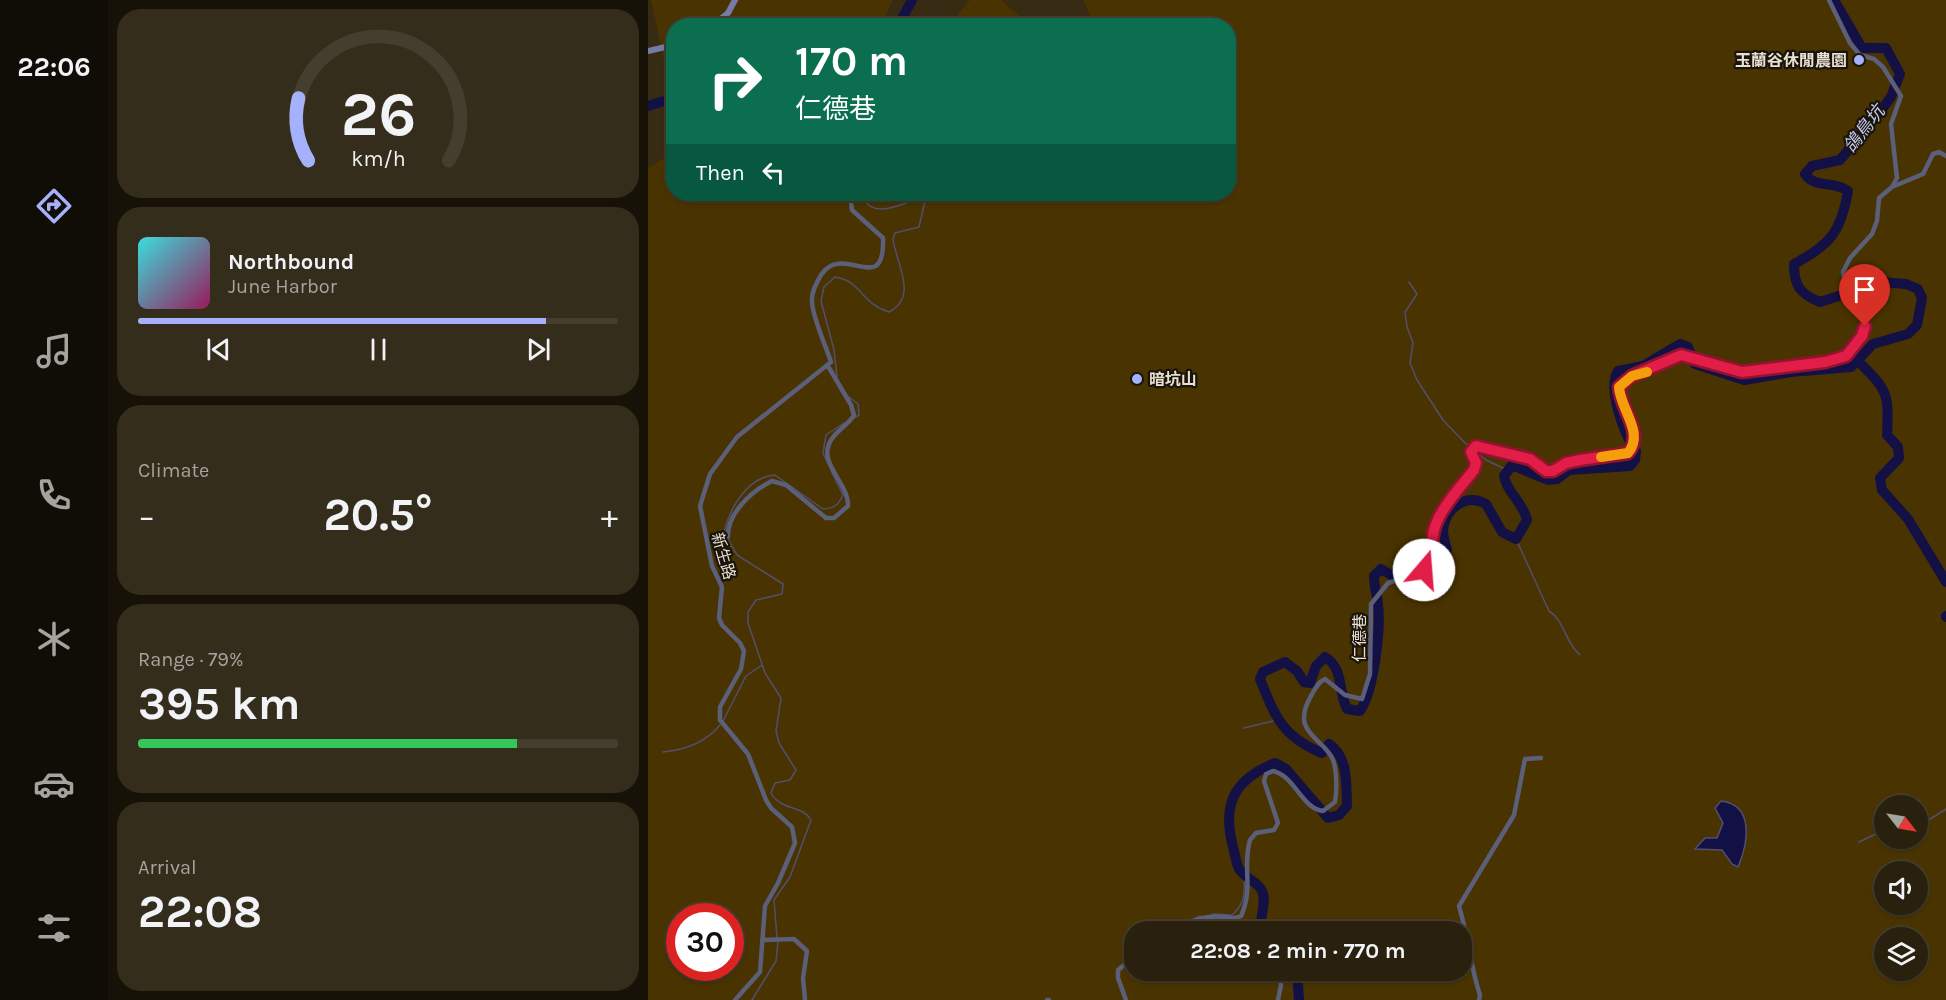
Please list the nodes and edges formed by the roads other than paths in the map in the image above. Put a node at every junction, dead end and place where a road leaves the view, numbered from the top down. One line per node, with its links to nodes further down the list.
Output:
1 (735, 0): 3 (street)
2 (1828, 0): 7 (street)
3 (722, 18)
4 (666, 47): 5 (street)
5 (648, 51)
6 (1946, 156): 7 (street)
7 (1892, 188): 12 (street, 仁德巷)
8 (851, 201): 9 (street)
9 (828, 366): 10 (street); 14 (street, 新生路)
10 (728, 537)
11 (1541, 758): 21 (street)
12 (1234, 919): 13 (street)
13 (1192, 921)
14 (763, 940): 17 (street, 新生路); 18 (street)
15 (1124, 965): 19 (street)
16 (1280, 981): 20 (street)
17 (735, 1000)
18 (805, 1000)
19 (1126, 1000)
20 (1278, 1000)
21 (1479, 1000)

